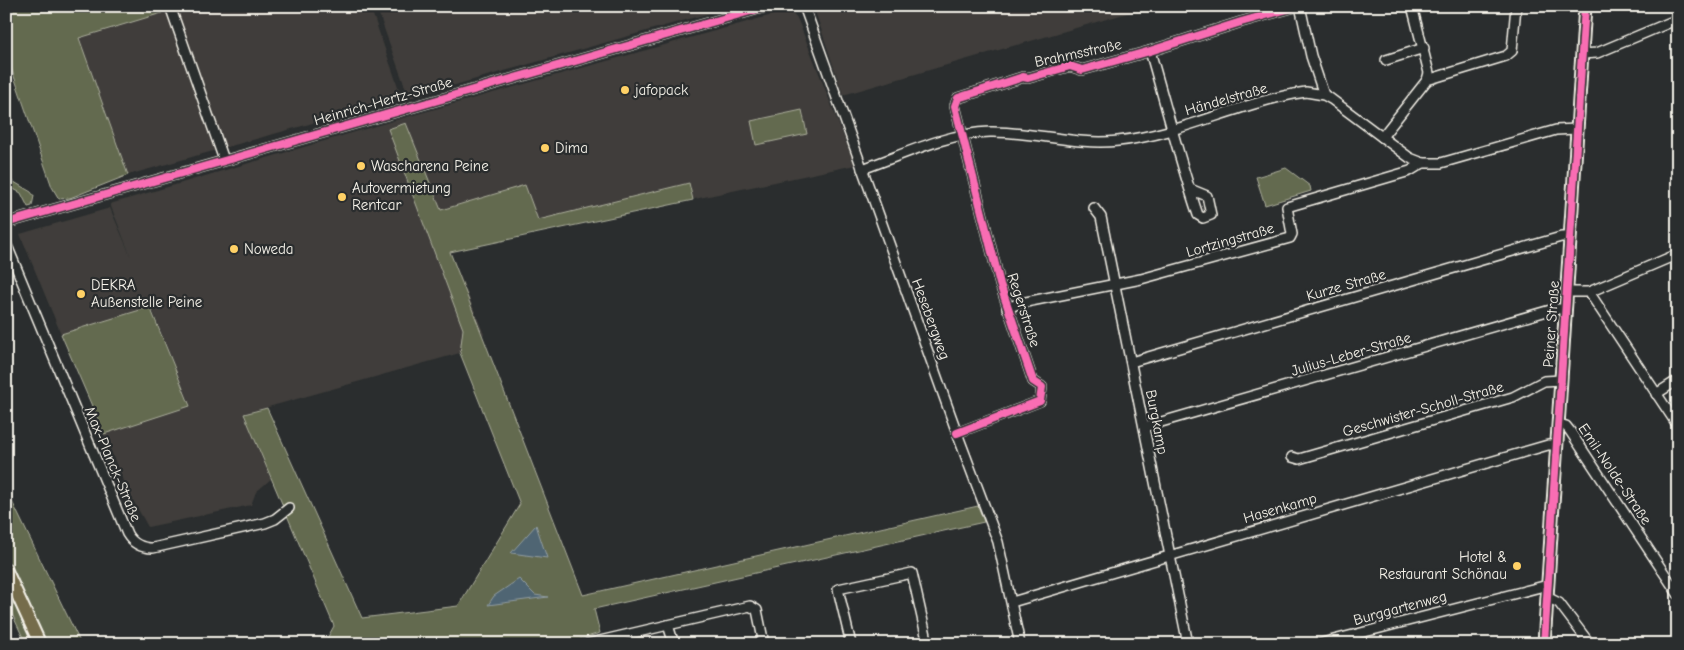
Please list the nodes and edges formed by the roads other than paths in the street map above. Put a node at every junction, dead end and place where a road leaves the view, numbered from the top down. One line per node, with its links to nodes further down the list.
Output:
1 (170, 6): 19 (street)
2 (768, 6): 19 (street, Heinrich-Hertz-Straße)
3 (804, 6): 21 (street, Hesebergweg)
4 (1299, 6): 10 (street, Brahmsstraße); 14 (street, Brahmsstraße)
5 (1412, 6): 9 (street)
6 (1516, 6): 13 (street)
7 (1585, 6): 11 (main road, Peiner Straße)
8 (1678, 19): 11 (street)
9 (1424, 48): 12 (street); 13 (street)
10 (1150, 52): 15 (street); 17 (street, Brahmsstraße)
11 (1582, 54): 16 (main road, Peiner Straße)
12 (1386, 60)
13 (1427, 80): 18 (street)
14 (1324, 95): 15 (street, Händelstraße); 18 (street)
15 (1172, 129): 17 (street, Händelstraße); 22 (street)
16 (1577, 129): 20 (street); 25 (main road, Peiner Straße)
17 (962, 136): 21 (street, Händelstraße); 31 (street, Regerstraße)
18 (1382, 137): 20 (street)
19 (224, 160): 24 (street, Heinrich-Hertz-Straße)
20 (1423, 163): 28 (street, Lortzingstraße)
21 (862, 169): 40 (street, Hesebergweg)
22 (1190, 190)
23 (1094, 208): 28 (street, Burgkamp)
24 (6, 223)
25 (1570, 237): 29 (main road, Peiner Straße); 33 (street, Kurze Straße)
26 (6, 243): 43 (street, Max-Planck-Straße)
27 (1678, 254): 30 (street)
28 (1115, 284): 31 (street, Lortzingstraße); 33 (street, Burgkamp)
29 (1567, 292): 30 (street); 32 (main road, Peiner Straße)
30 (1589, 292): 36 (street)
31 (1007, 308): 40 (street, Regerstraße)
32 (1565, 309): 34 (main road, Peiner Straße); 39 (street, Julius-Leber-Straße)
33 (1131, 362): 39 (street, Burgkamp)
34 (1561, 380): 37 (main road, Peiner Straße); 42 (street, Geschwister-Scholl-Straße)
35 (1678, 380): 36 (street)
36 (1656, 394): 38 (street)
37 (1558, 424): 41 (main road, Peiner Straße); 47 (street, Emil-Nolde-Straße)
38 (1678, 426)
39 (1144, 427): 44 (street, Burgkamp)
40 (957, 433): 49 (street, Hesebergweg)
41 (1557, 445): 44 (street, Hasenkamp); 46 (main road, Peiner Straße)
42 (1292, 456)
43 (289, 508)
44 (1169, 554): 49 (street, Hasenkamp); 58 (street, Burgkamp)
45 (6, 570): 51 (main road)
46 (1548, 585): 48 (main road, Peiner Straße); 59 (street, Burggartenweg)
47 (1678, 594)
48 (1547, 597): 60 (main road, Peiner Straße); 61 (street)
49 (1012, 602): 57 (street, Hesebergweg)
50 (668, 625): 52 (street); 53 (street); 54 (street)
51 (40, 644)
52 (587, 644)
53 (674, 644)
54 (764, 644)
55 (851, 644): 56 (street)
56 (928, 644)
57 (1020, 644)
58 (1188, 644)
59 (1318, 644)
60 (1544, 644)
61 (1590, 644)

